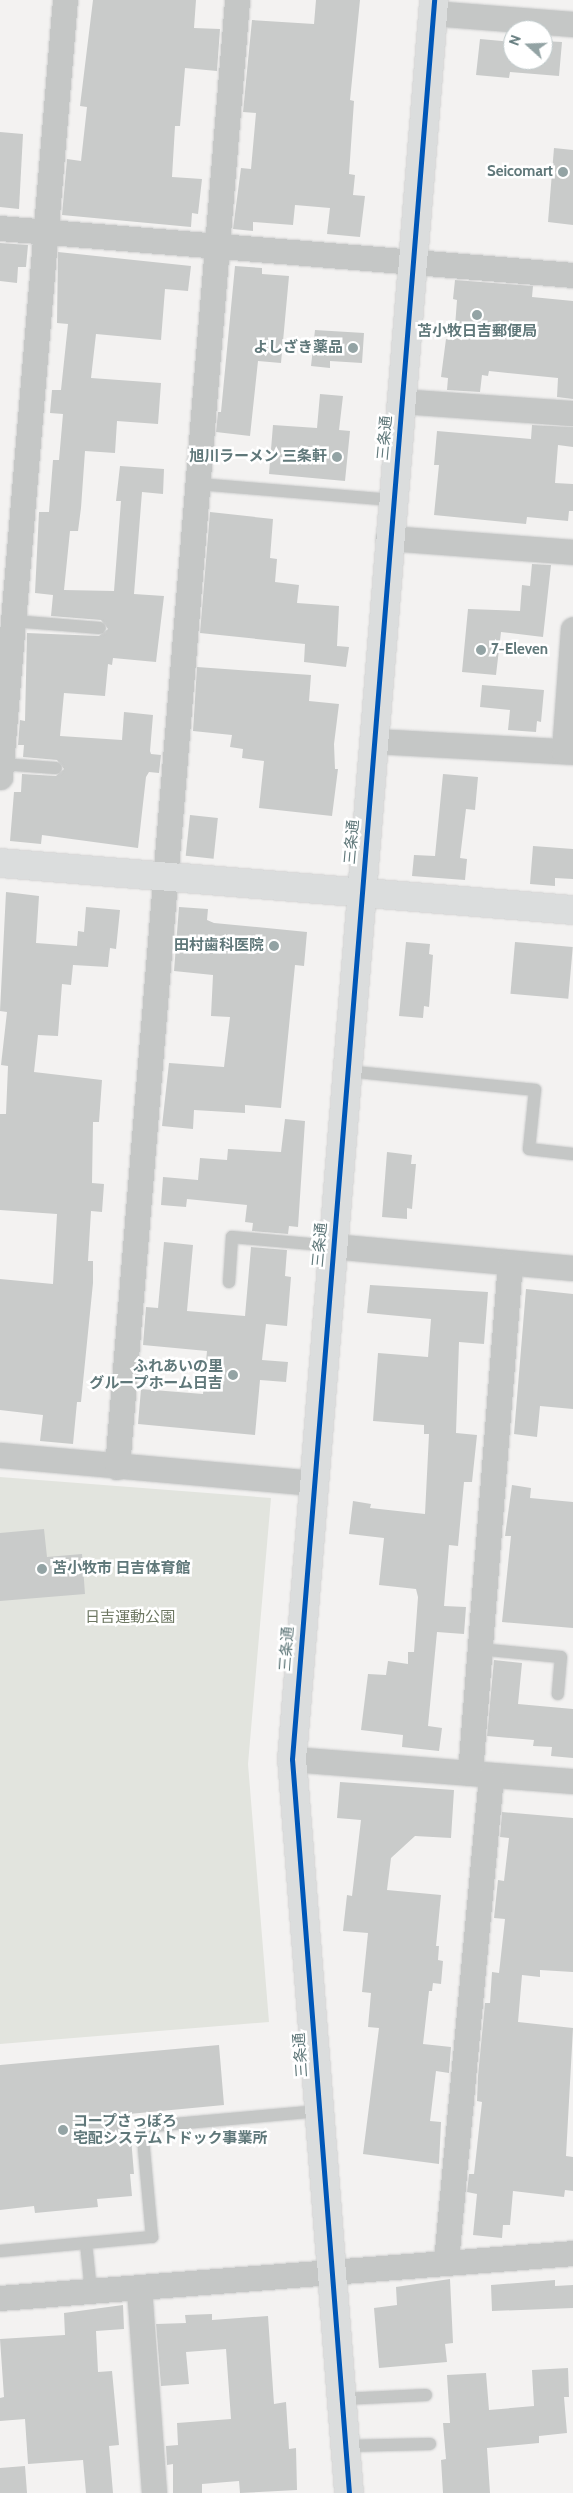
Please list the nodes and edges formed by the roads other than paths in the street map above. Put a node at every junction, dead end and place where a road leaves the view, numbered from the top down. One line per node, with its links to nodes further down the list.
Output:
1 (65, 0): 6 (street)
2 (237, 0): 7 (street)
3 (433, 6): 4 (street); 8 (street, 三条通)
4 (573, 24)
5 (0, 228): 6 (street)
6 (44, 232): 7 (street); 16 (street)
7 (217, 243): 8 (street); 12 (street)
8 (412, 261): 9 (street); 10 (street, 三条通)
9 (573, 275)
10 (400, 401): 11 (street); 13 (street, 三条通)
11 (573, 413)
12 (198, 484): 13 (lane); 24 (street)
13 (392, 500): 14 (street, 三条通)
14 (388, 538): 15 (street); 19 (street, 三条通)
15 (573, 552)
16 (13, 620): 17 (lane); 22 (street)
17 (100, 628)
18 (573, 629): 20 (street)
19 (373, 741): 20 (street); 25 (street, 三条通)
20 (568, 751)
21 (56, 768): 22 (lane)
22 (0, 770)
23 (0, 863): 24 (street)
24 (165, 877): 25 (street); 34 (street)
25 (360, 892): 26 (street); 27 (street, 三条通)
26 (573, 910)
27 (346, 1071): 28 (lane); 29 (street, 三条通)
28 (573, 1154)
29 (332, 1246): 30 (street); 32 (lane); 35 (street, 三条通)
30 (510, 1264): 31 (street); 36 (street)
31 (573, 1268)
32 (229, 1282)
33 (0, 1455): 34 (street)
34 (117, 1467): 35 (street)
35 (313, 1483): 38 (street, 三条通)
36 (479, 1649): 37 (lane); 39 (street)
37 (558, 1694)
38 (292, 1759): 39 (street); 41 (street, 三条通)
39 (480, 1774): 40 (street); 45 (street)
40 (573, 1780)
41 (318, 2110): 42 (lane); 46 (street, 三条通)
42 (86, 2243): 43 (lane); 48 (lane)
43 (0, 2251)
44 (573, 2253): 45 (street)
45 (446, 2261): 46 (street)
46 (331, 2272): 47 (street); 51 (street, 三条通)
47 (139, 2288): 48 (street); 54 (street)
48 (91, 2291): 49 (street)
49 (0, 2298)
50 (426, 2394): 51 (lane)
51 (342, 2399): 53 (street, 三条通)
52 (430, 2444): 53 (lane)
53 (346, 2446): 55 (street, 三条通)
54 (154, 2493)
55 (349, 2493)

